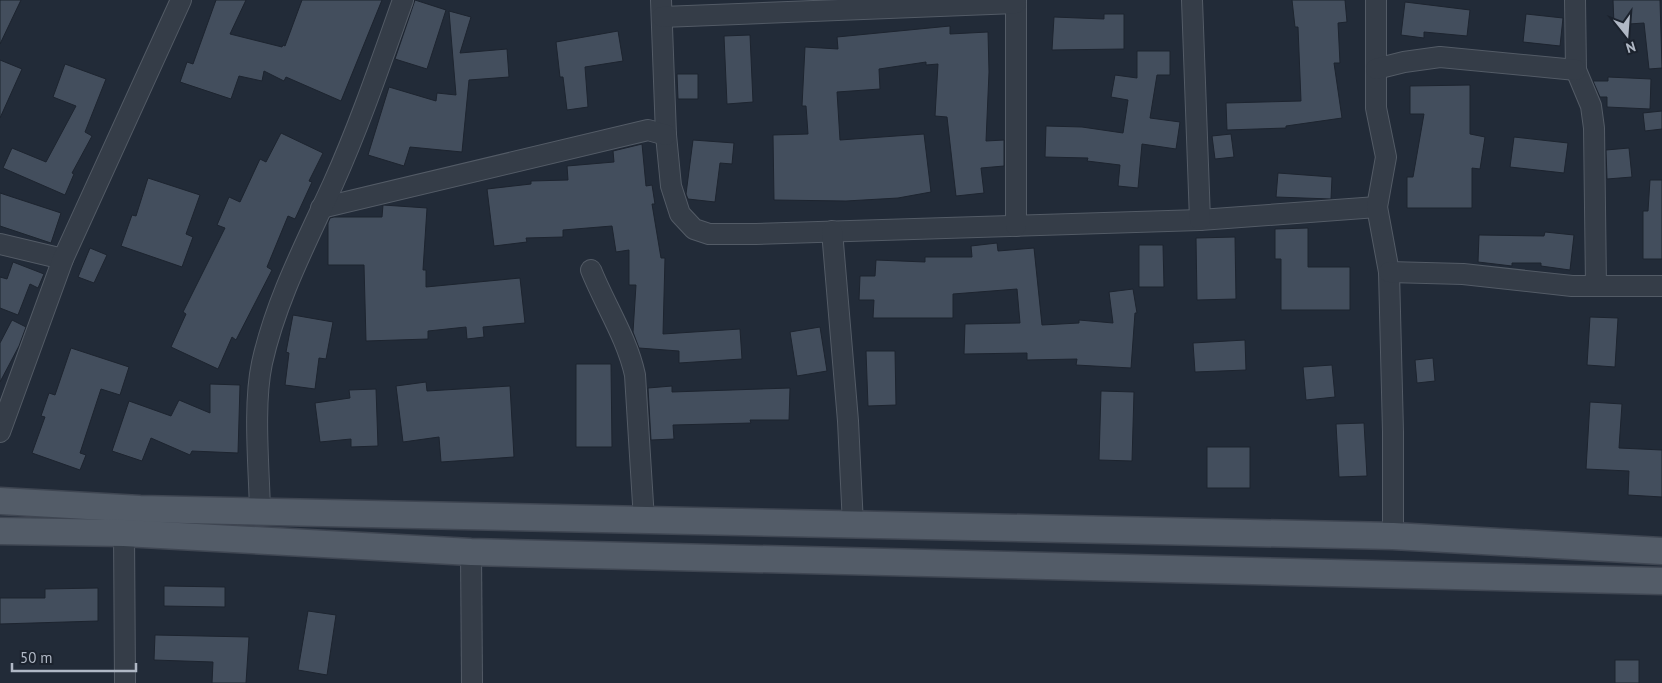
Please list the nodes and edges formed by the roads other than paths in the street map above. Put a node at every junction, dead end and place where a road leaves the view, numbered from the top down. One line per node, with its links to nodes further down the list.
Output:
1 (181, 0): 17 (street)
2 (403, 0): 12 (street)
3 (1192, 0): 13 (street)
4 (1376, 0): 8 (street)
5 (1575, 0): 9 (street)
6 (1016, 1): 7 (street); 14 (street)
7 (662, 8): 10 (street)
8 (1376, 69): 9 (street); 11 (street)
9 (1576, 70): 20 (street)
10 (666, 135): 12 (street); 15 (street)
11 (1377, 206): 13 (street); 19 (street)
12 (321, 208): 24 (street)
13 (1200, 220): 14 (street)
14 (1016, 226): 15 (street)
15 (832, 231): 26 (street)
16 (0, 244): 17 (street)
17 (63, 259): 22 (street)
18 (591, 270): 25 (street)
19 (1389, 272): 20 (street); 29 (street)
20 (1596, 286): 21 (street)
21 (1662, 286)
22 (0, 432)
23 (0, 501): 24 (main road)
24 (260, 511): 25 (main road)
25 (644, 520): 26 (main road)
26 (854, 525): 29 (main road)
27 (0, 531): 28 (main road)
28 (124, 533): 31 (main road); 33 (street)
29 (1392, 536): 30 (main road)
30 (1662, 551)
31 (471, 552): 32 (main road); 34 (street)
32 (1662, 581)
33 (125, 683)
34 (472, 683)

